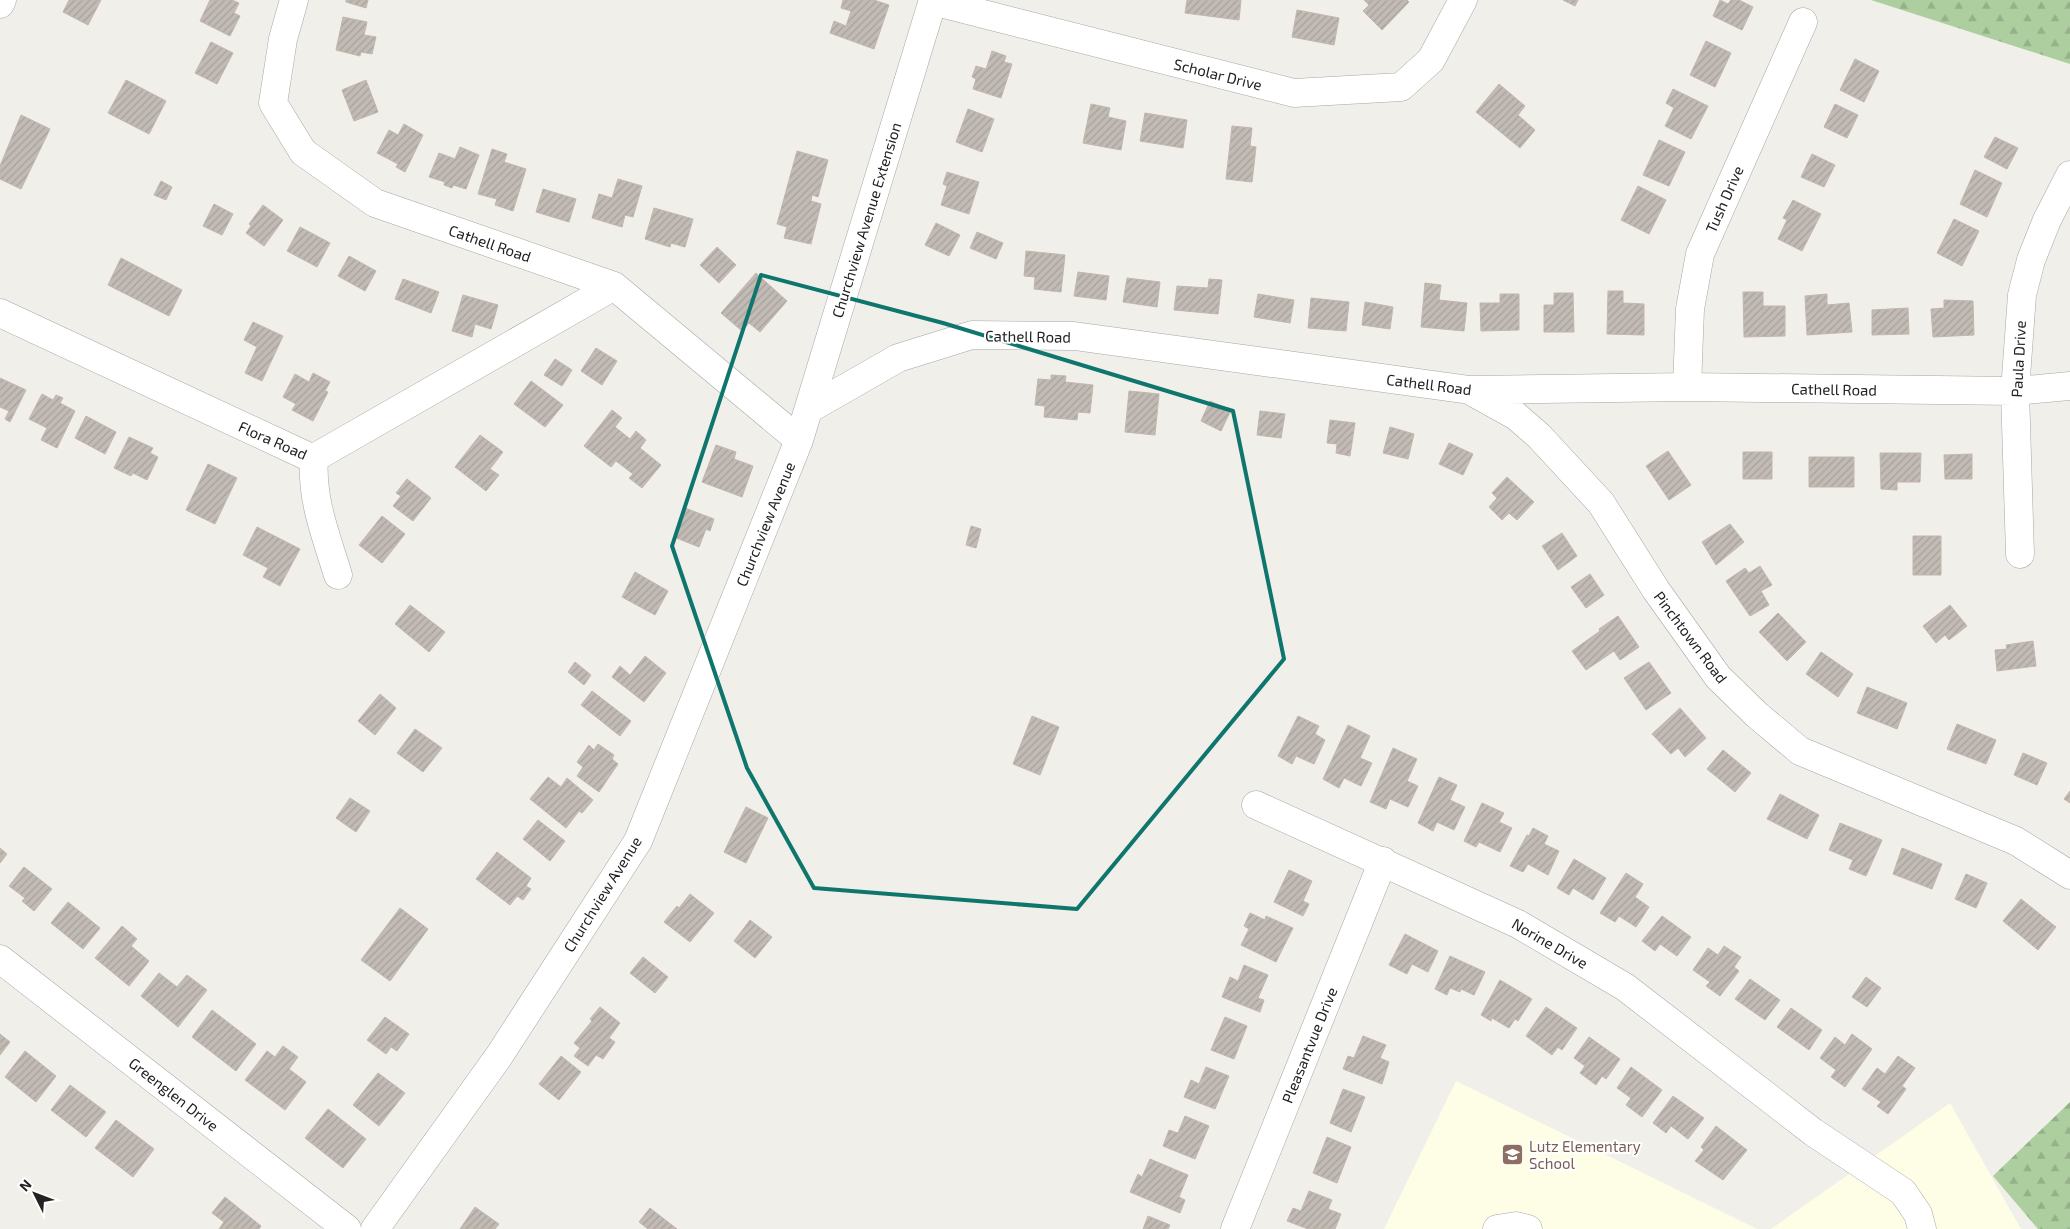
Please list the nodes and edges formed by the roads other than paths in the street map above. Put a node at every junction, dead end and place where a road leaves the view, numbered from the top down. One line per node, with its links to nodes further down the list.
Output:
1 (2, 0): 5 (street)
2 (294, 0): 8 (street, Cathell Road)
3 (932, 0): 4 (street, Scholar Drive); 14 (street, Churchview Avenue Extension)
4 (1463, 0)
5 (0, 4)
6 (1803, 22): 11 (street, Tush Drive)
7 (2070, 174): 13 (street, Paula Drive)
8 (614, 286): 15 (street, Cathell Road); 16 (street, Flora Road)
9 (0, 313): 16 (street, Flora Road)
10 (2070, 386): 13 (street, Cathell Road)
11 (1687, 387): 12 (street, Cathell Road); 13 (street, Cathell Road)
12 (1470, 390): 14 (street, Cathell Road); 21 (street, Pinchtown Road)
13 (2015, 391): 17 (street, Paula Drive)
14 (809, 409): 15 (street, Churchview Avenue Extension)
15 (799, 440): 24 (street, Churchview Avenue)
16 (314, 458): 18 (street)
17 (2020, 554)
18 (338, 575)
19 (1256, 805): 20 (street, Norine Drive)
20 (1383, 861): 25 (street, Pleasantvue Drive); 28 (street, Norine Drive)
21 (2070, 875)
22 (0, 959): 23 (street, Greenglen Drive)
23 (347, 1229)
24 (375, 1229)
25 (1235, 1229)
26 (1497, 1229): 27 (street)
27 (1528, 1229)
28 (1922, 1229)

